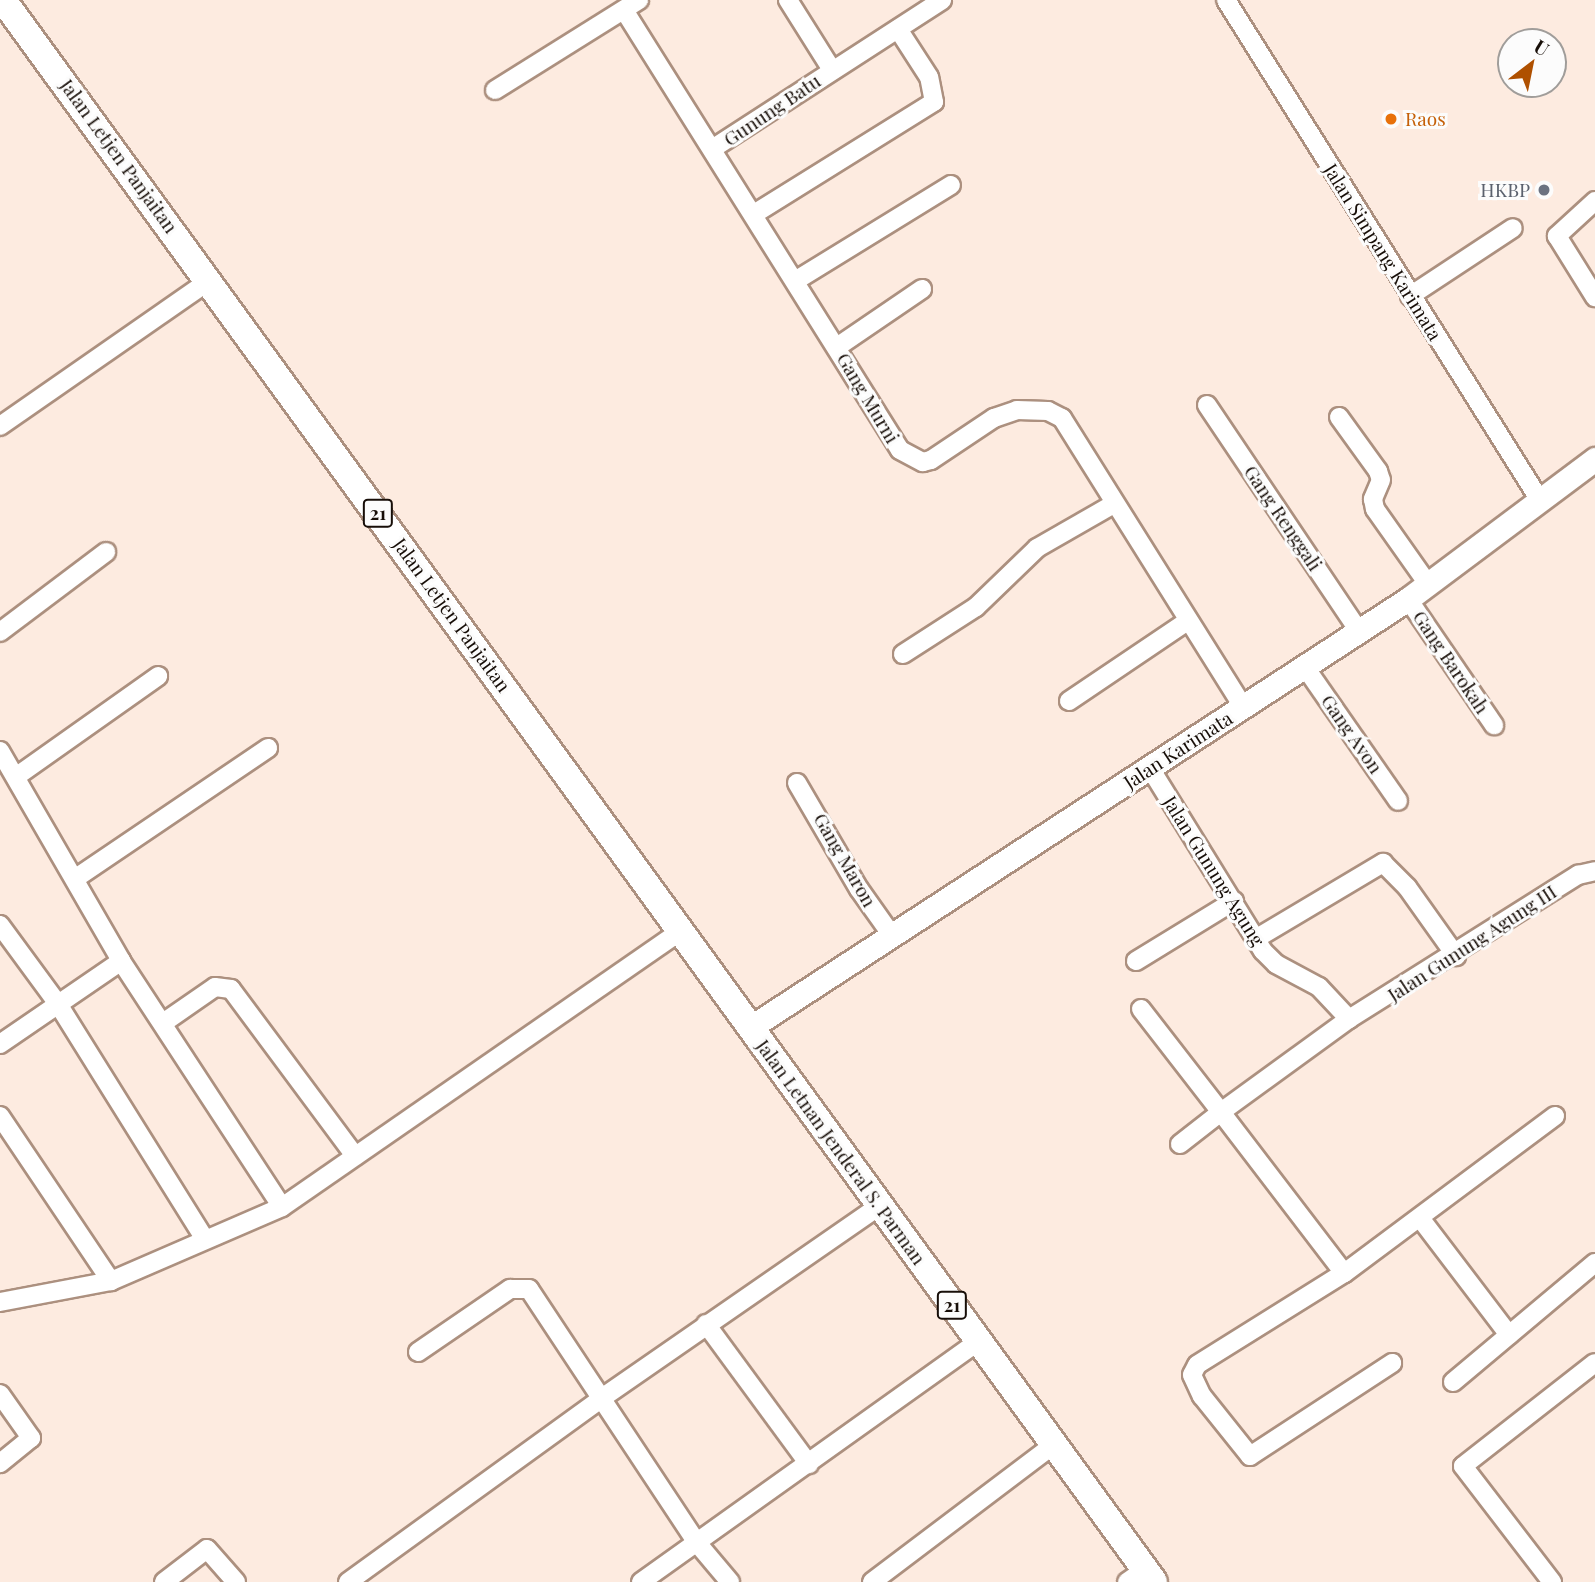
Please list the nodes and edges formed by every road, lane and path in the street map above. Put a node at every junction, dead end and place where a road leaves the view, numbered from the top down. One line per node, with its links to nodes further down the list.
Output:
1 (2, 0): 14 (highway, Jalan Letjen Panjaitan / 21)
2 (942, 0): 6 (street, Gunung Batu)
3 (1226, 0): 17 (street, Jalan Simpang Karimata)
4 (790, 1): 7 (street, Gunung Batu)
5 (631, 5): 8 (street); 9 (street, Gang Murni)
6 (898, 29): 7 (street, Gunung Batu); 12 (street)
7 (832, 70): 9 (street, Gunung Batu)
8 (495, 90)
9 (712, 149): 12 (street, Gang Murni)
10 (951, 185): 15 (street)
11 (1595, 201): 18 (street)
12 (754, 214): 15 (street, Gang Murni)
13 (1513, 228): 17 (street)
14 (210, 280): 22 (street); 48 (highway, Jalan Letjen Panjaitan / 21)
15 (795, 281): 19 (street, Gang Murni)
16 (922, 289): 19 (street)
17 (1410, 296): 24 (street, Jalan Simpang Karimata)
18 (1595, 297)
19 (837, 347): 25 (street, Gang Murni)
20 (1207, 405): 30 (street, Gang Renggali)
21 (1339, 417): 27 (street)
22 (0, 426)
23 (1595, 459): 24 (main road, Jalan Karimata)
24 (1541, 502): 27 (main road, Jalan Karimata)
25 (1112, 505): 29 (street, Gang Murni); 32 (street)
26 (106, 552): 31 (street)
27 (1428, 584): 28 (main road, Jalan Karimata)
28 (1408, 599): 30 (main road, Jalan Karimata); 37 (street, Gang Barokah)
29 (1185, 622): 35 (street); 36 (street, Gang Murni)
30 (1359, 631): 33 (main road, Jalan Karimata)
31 (0, 632)
32 (904, 654)
33 (1305, 667): 36 (main road, Jalan Karimata); 43 (street, Gang Avon)
34 (158, 676): 41 (street)
35 (1069, 701)
36 (1243, 707): 40 (main road, Jalan Karimata)
37 (1494, 725)
38 (268, 748): 45 (street)
39 (0, 751): 41 (street)
40 (1150, 768): 46 (street, Jalan Gunung Agung); 49 (main road, Jalan Karimata)
41 (17, 776): 45 (street)
42 (797, 783): 49 (street, Gang Maron)
43 (1398, 800)
44 (1595, 871): 51 (street, Jalan Gunung Agung III)
45 (76, 878): 52 (street)
46 (1234, 901): 50 (street, Jalan Gunung Agung); 53 (street)
47 (0, 925): 54 (street)
48 (678, 933): 58 (highway, Jalan Letjen Panjaitan / 21); 64 (street)
49 (893, 937): 58 (main road, Jalan Karimata)
50 (1257, 938): 51 (street); 56 (street, Jalan Gunung Agung)
51 (1456, 956): 56 (street, Jalan Gunung Agung III)
52 (121, 961): 54 (street); 57 (street)
53 (1136, 961)
54 (58, 1004): 59 (street); 68 (street)
55 (1140, 1010): 60 (street)
56 (1349, 1019): 60 (street, Jalan Gunung Agung III)
57 (163, 1023): 64 (street); 66 (street)
58 (751, 1027): 65 (highway, Jalan Letnan Jenderal S. Parman / 21)
59 (0, 1044)
60 (1221, 1112): 63 (street, Jalan Gunung Agung III); 70 (street)
61 (0, 1116): 71 (street)
62 (1555, 1116): 67 (street)
63 (1180, 1144)
64 (355, 1156): 66 (street)
65 (881, 1205): 73 (street); 75 (highway, Jalan Letnan Jenderal S. Parman / 21)
66 (282, 1207): 68 (street)
67 (1420, 1218): 70 (street); 74 (street)
68 (205, 1239): 71 (street)
69 (1595, 1264): 74 (street)
70 (1344, 1273): 77 (street)
71 (111, 1281): 72 (street)
72 (0, 1302)
73 (706, 1324): 81 (street); 84 (street)
74 (1509, 1335): 79 (street)
75 (978, 1342): 82 (highway, Jalan Letnan Jenderal S. Parman / 21); 84 (street)
76 (418, 1352): 81 (street)
77 (1392, 1363)
78 (1595, 1363): 93 (street)
79 (1453, 1382)
80 (0, 1394): 83 (street)
81 (599, 1400): 85 (street); 89 (street)
82 (1053, 1445): 86 (highway, Jalan Letnan Jenderal S. Parman / 21); 92 (street)
83 (0, 1463)
84 (809, 1464): 85 (street)
85 (698, 1544): 90 (street); 91 (street)
86 (1142, 1578)
87 (164, 1582): 88 (street)
88 (236, 1582)
89 (348, 1582)
90 (640, 1582)
91 (730, 1582)
92 (872, 1582)
93 (1552, 1582)

